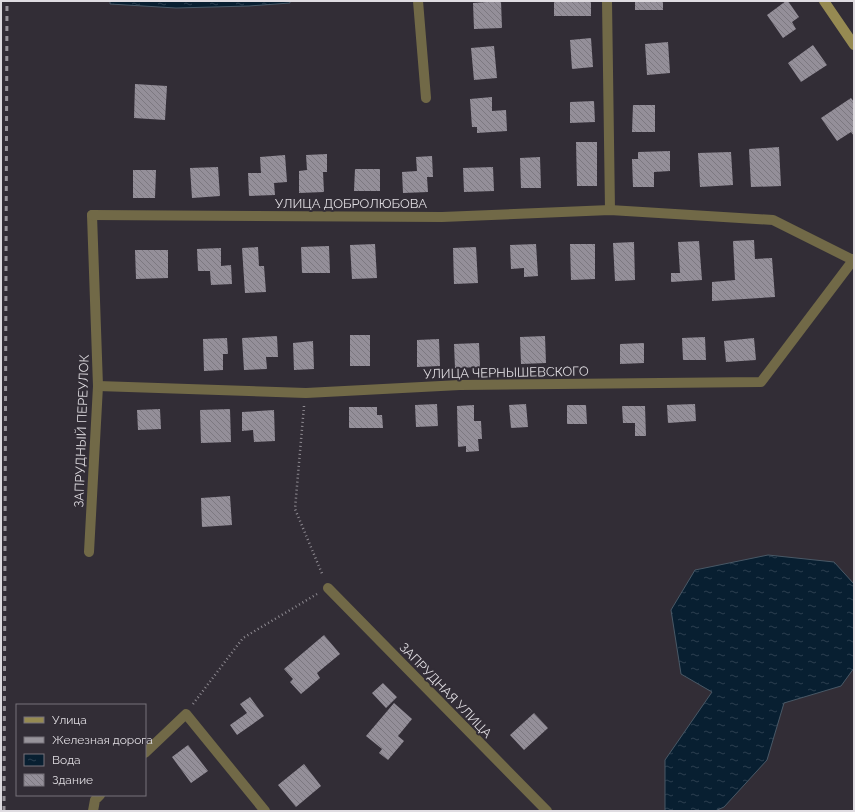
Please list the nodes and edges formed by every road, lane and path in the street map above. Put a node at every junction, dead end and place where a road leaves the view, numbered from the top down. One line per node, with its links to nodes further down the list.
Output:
1 (418, 1): 5 (street)
2 (607, 1): 6 (street)
3 (824, 1): 4 (street)
4 (854, 45)
5 (426, 98)
6 (610, 210): 7 (street, УЛИЦА ДОБРОЛЮБОВА); 8 (street, УЛИЦА ДОБРОЛЮБОВА)
7 (92, 215): 9 (street, ЗАПРУДНЫЙ ПЕРЕУЛОК)
8 (853, 260): 10 (street, УЛИЦА ЧЕРНЫШЕВСКОГО)
9 (98, 386): 10 (street, УЛИЦА ЧЕРНЫШЕВСКОГО); 11 (street, ЗАПРУДНЫЙ ПЕРЕУЛОК)
10 (306, 393): 12 (path)
11 (89, 552)
12 (328, 588): 13 (path); 18 (street, ЗАПРУДНАЯ УЛИЦА)
13 (186, 714): 14 (street); 17 (street)
14 (146, 752)
15 (99, 796): 16 (street)
16 (93, 811)
17 (265, 811)
18 (547, 811)

